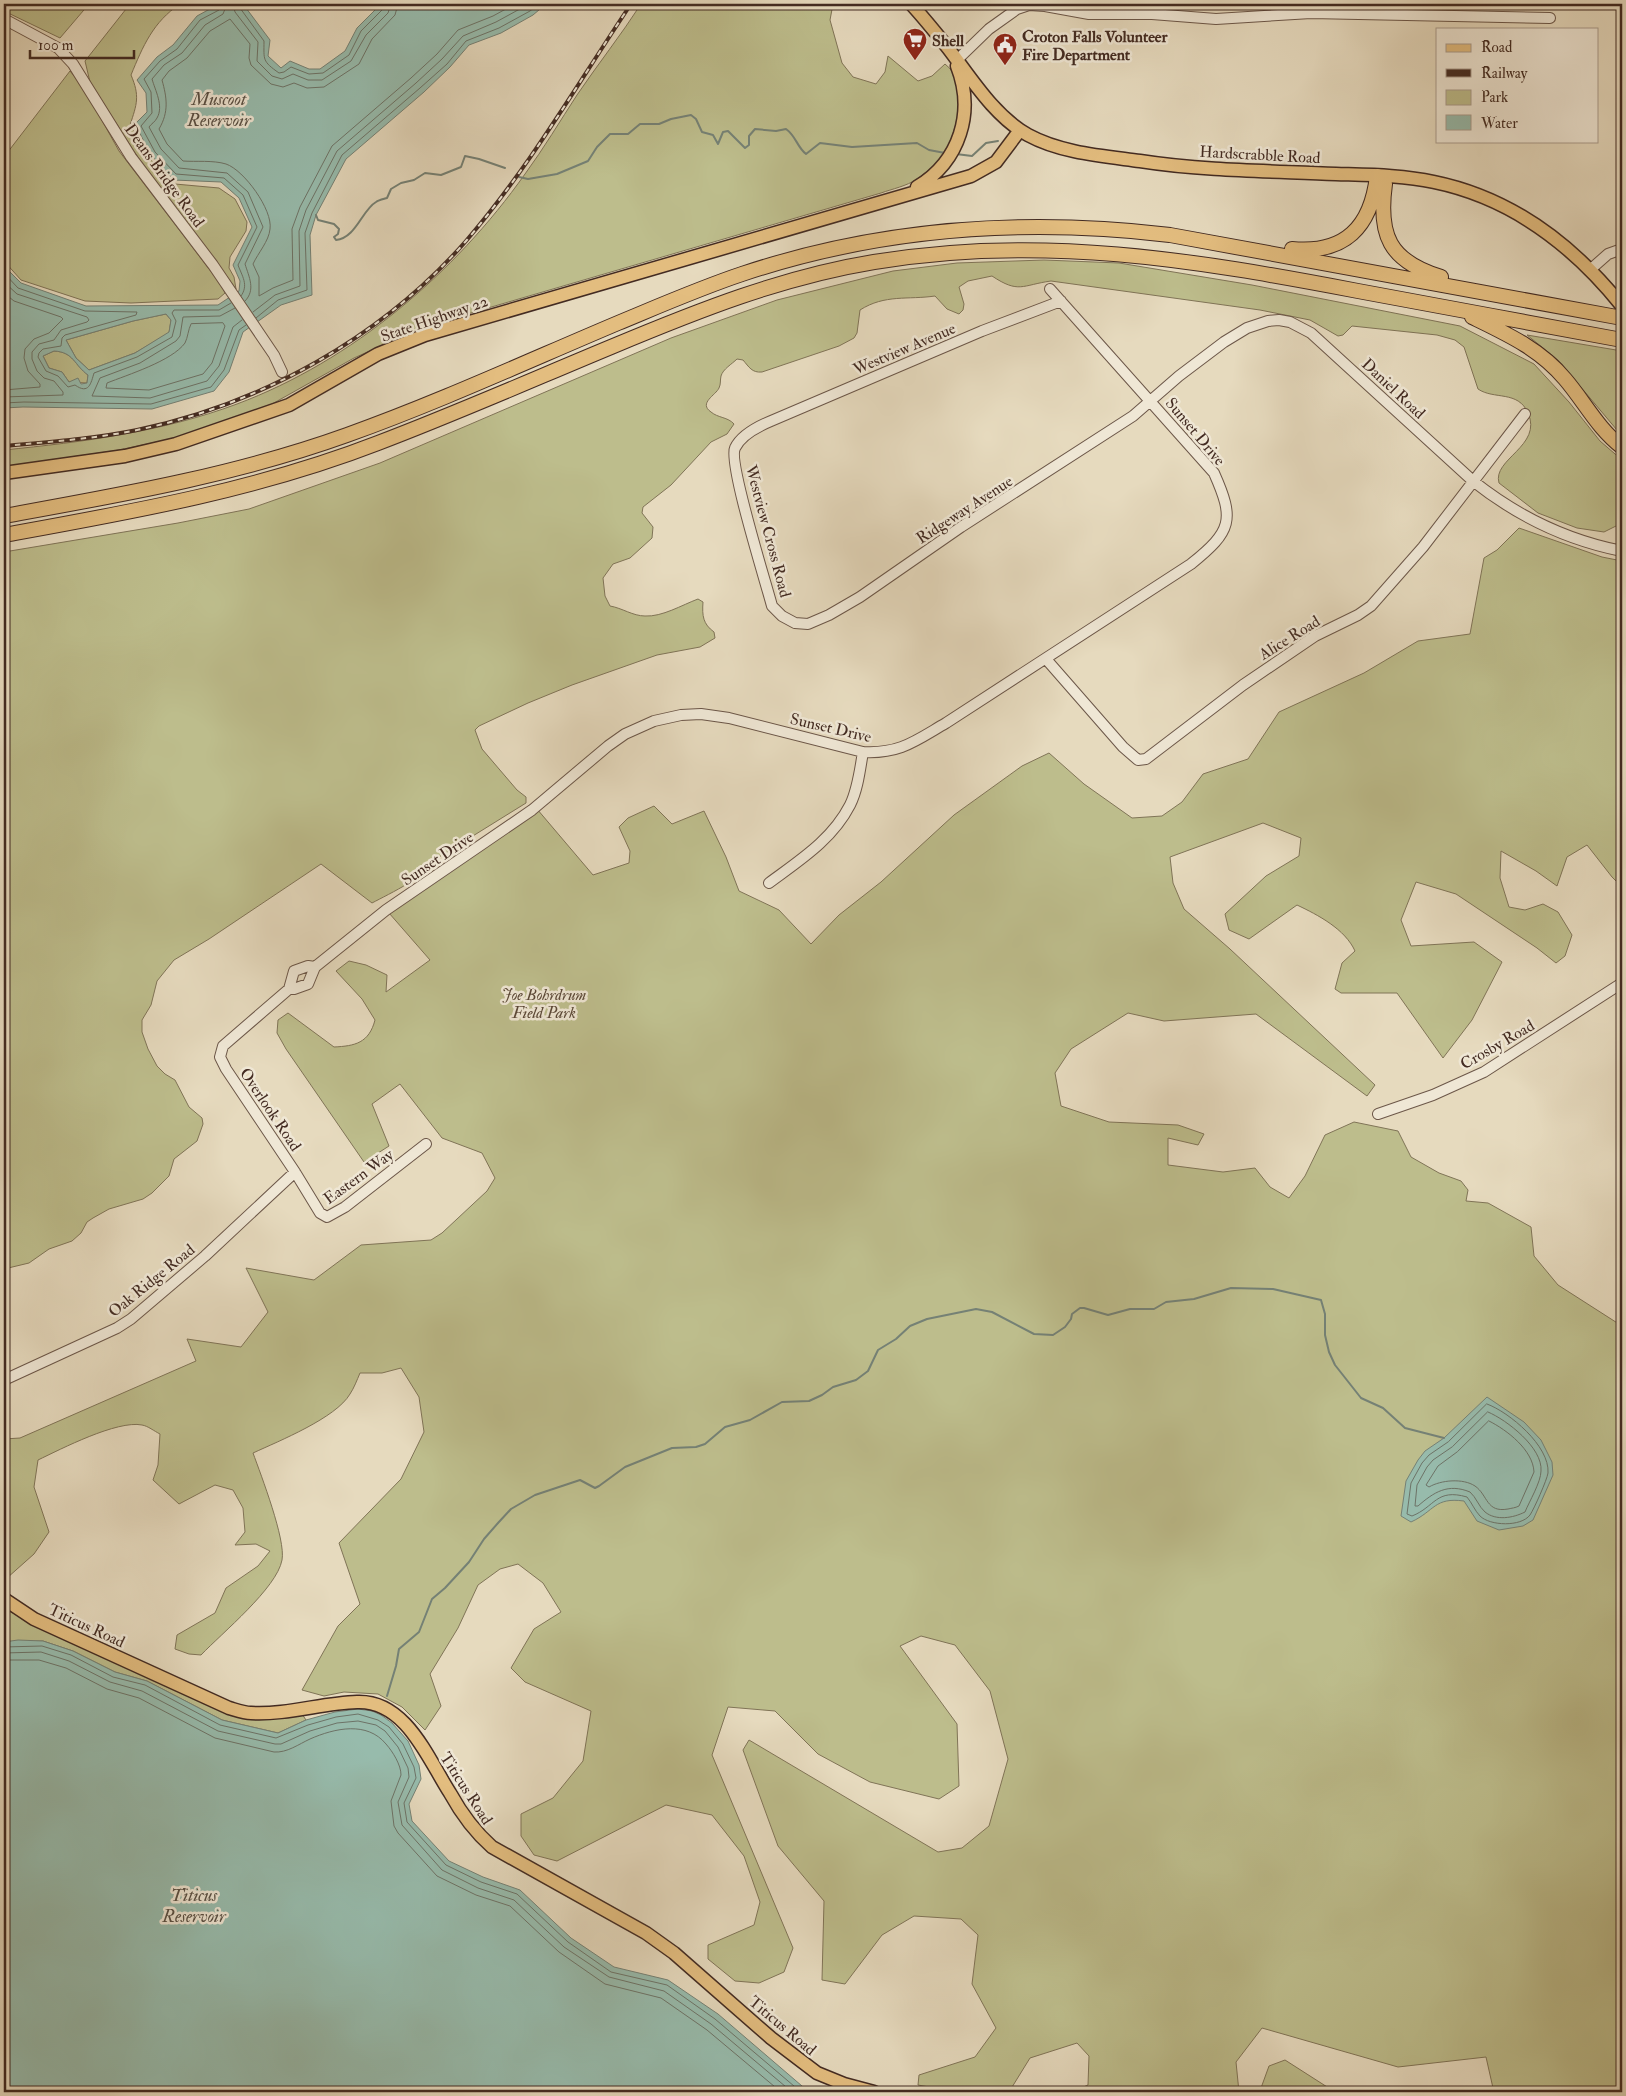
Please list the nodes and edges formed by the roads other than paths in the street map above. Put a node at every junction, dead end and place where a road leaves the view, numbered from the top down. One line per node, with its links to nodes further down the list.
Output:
1 (912, 4): 5 (main road)
2 (1311, 8): 3 (street); 6 (street)
3 (1550, 18)
4 (4, 19): 20 (street, Deans Bridge Road)
5 (948, 48): 6 (main road, Hardscrabble Road); 9 (main road)
6 (957, 60): 7 (main road, Hardscrabble Road)
7 (1020, 130): 8 (main road, Hardscrabble Road); 9 (main road)
8 (1382, 176): 10 (highway); 12 (main road, Hardscrabble Road); 14 (highway)
9 (881, 201): 25 (main road, State Highway 22)
10 (1238, 248): 14 (highway); 27 (highway)
11 (1622, 249): 12 (street)
12 (1591, 269): 16 (main road, Hardscrabble Road)
13 (1050, 289): 15 (street, Sunset Drive)
14 (1463, 289): 18 (highway)
15 (1061, 301): 21 (street, Sunset Drive); 23 (street, Westview Avenue)
16 (1622, 306)
17 (1456, 309): 19 (highway); 24 (highway); 28 (highway)
18 (1622, 318)
19 (1622, 340)
20 (282, 372)
21 (1151, 400): 26 (street, Daniel Road); 30 (street, Ridgeway Avenue); 31 (street, Sunset Drive)
22 (1524, 414): 26 (street, Alice Road)
23 (759, 426): 30 (street, Westview Cross Road)
24 (1622, 447)
25 (4, 473)
26 (1472, 481): 29 (street, Daniel Road); 31 (street, Alice Road)
27 (4, 516)
28 (4, 535)
29 (1622, 551)
30 (788, 619)
31 (1046, 659): 32 (street, Sunset Drive)
32 (863, 752): 33 (street); 34 (street, Sunset Drive)
33 (769, 883)
34 (315, 968): 36 (street); 36 (street, Sunset Drive)
35 (1622, 983): 38 (street, Crosby Road)
36 (289, 990): 37 (street, Sunset Drive)
37 (222, 1062): 40 (street, Overlook Road)
38 (1378, 1114)
39 (426, 1144): 40 (street, Eastern Way)
40 (295, 1172): 41 (street, Oak Ridge Road)
41 (4, 1380)
42 (4, 1600): 43 (main road, Titicus Road)
43 (874, 2092)

